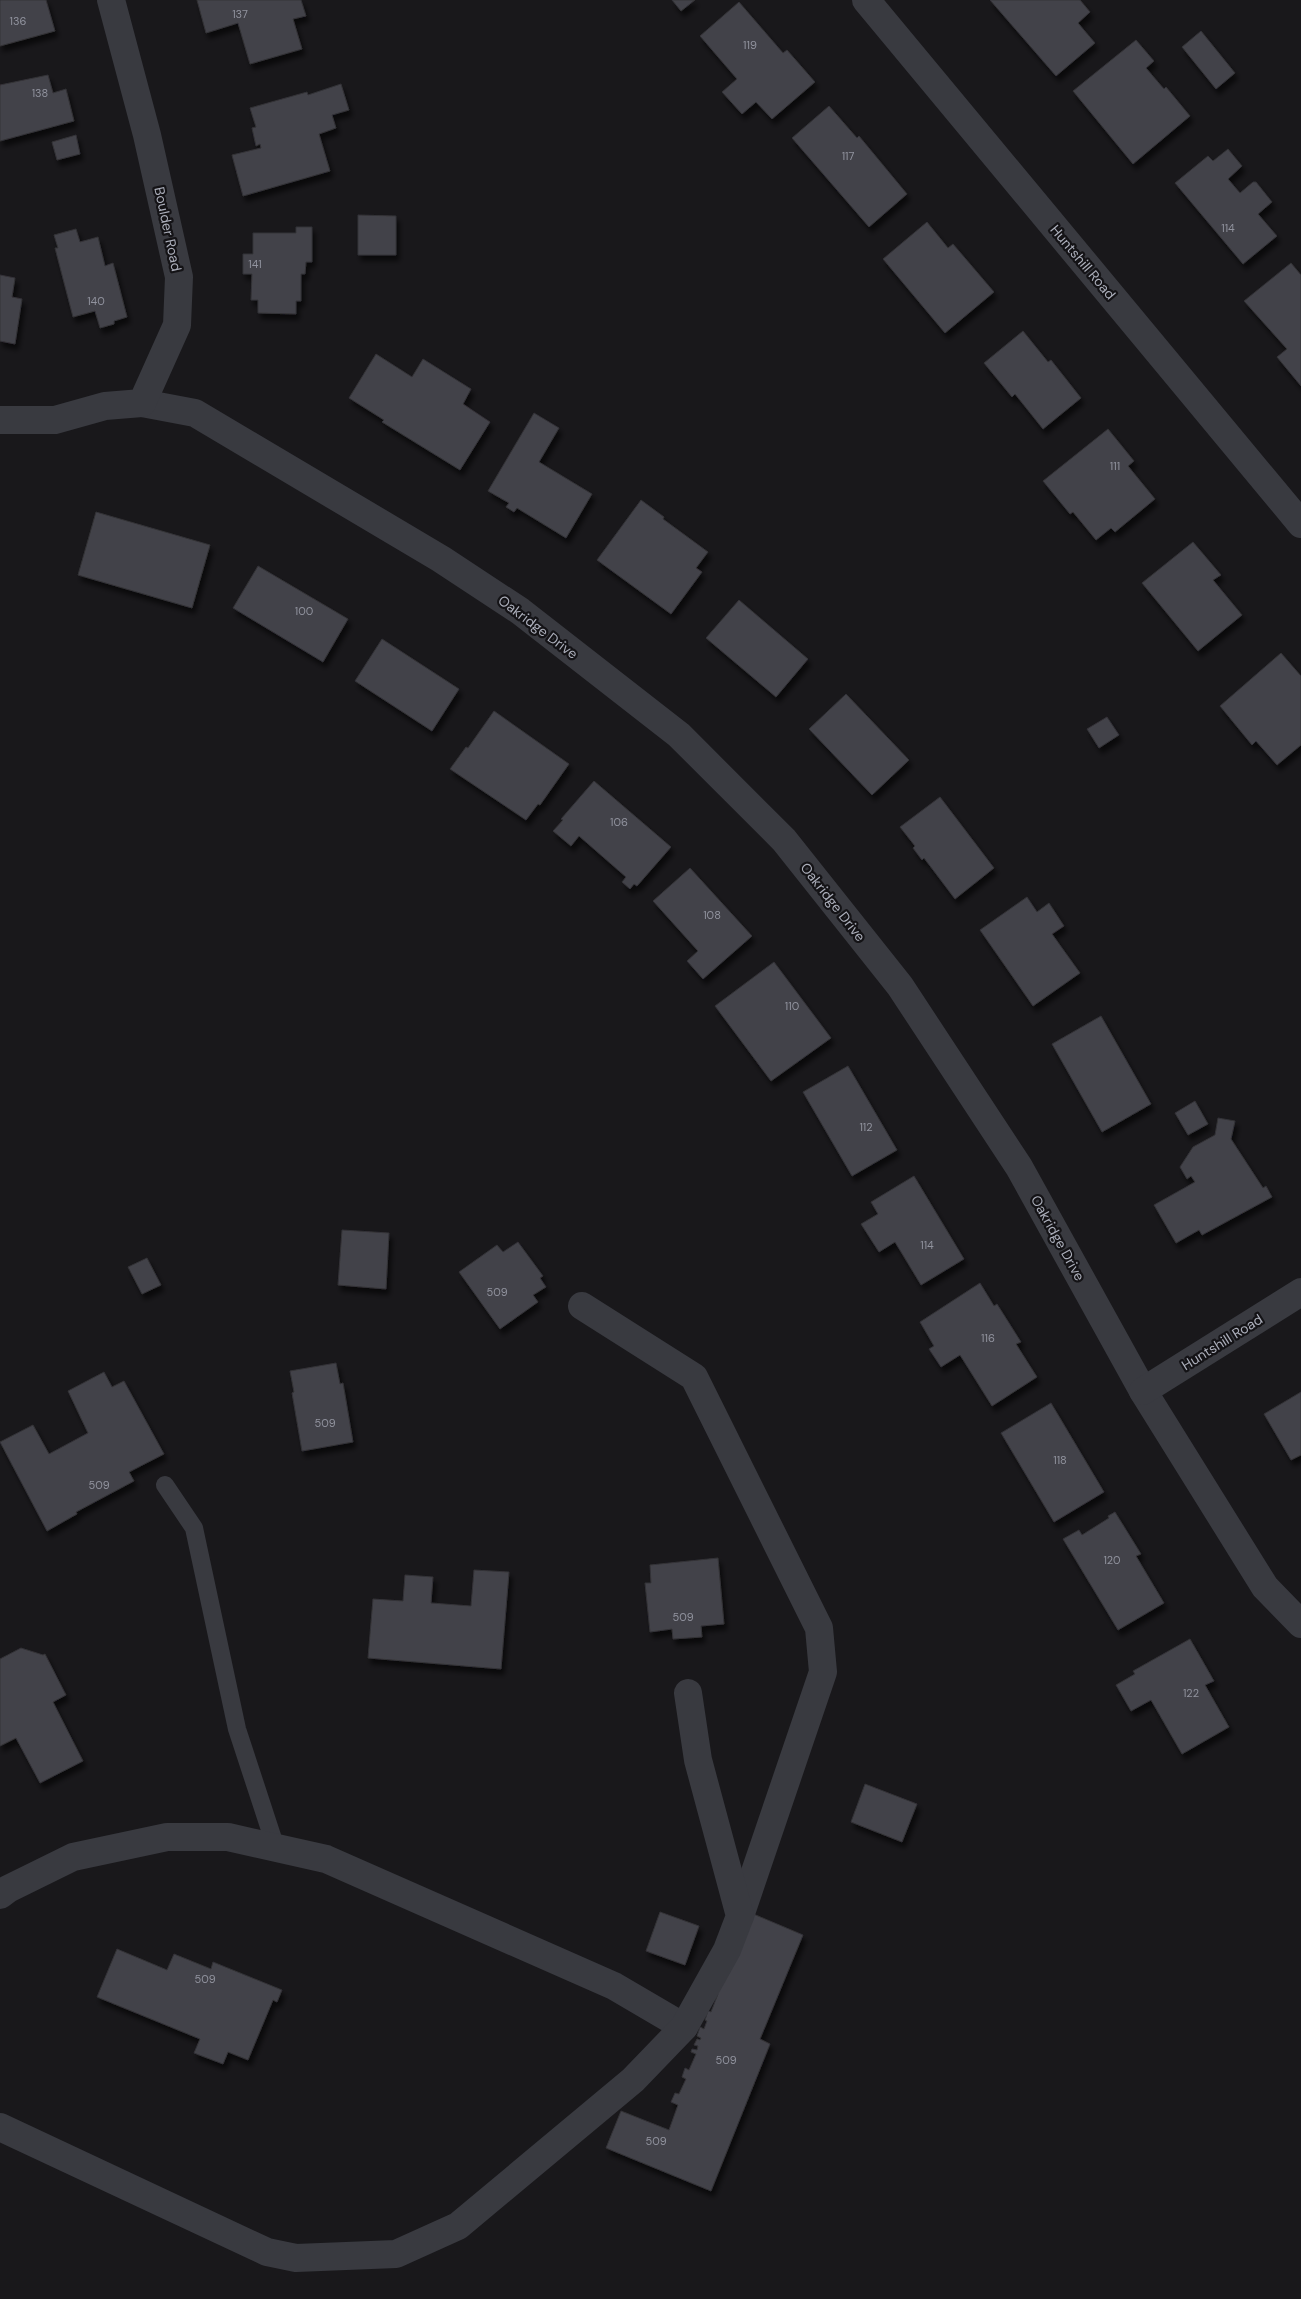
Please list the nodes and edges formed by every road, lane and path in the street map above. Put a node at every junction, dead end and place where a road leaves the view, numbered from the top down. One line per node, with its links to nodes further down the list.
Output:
1 (111, 0): 3 (street, Boulder Road)
2 (866, 0): 5 (street, Huntshill Road)
3 (142, 403): 4 (street); 8 (street, Oakridge Drive)
4 (0, 420)
5 (1301, 524)
6 (1301, 1292): 8 (street, Huntshill Road)
7 (582, 1306): 14 (street)
8 (1143, 1391): 10 (street, Oakridge Drive)
9 (165, 1485): 12 (lane)
10 (1301, 1624)
11 (688, 1693): 14 (street)
12 (276, 1848): 13 (street); 15 (street)
13 (0, 1895)
14 (740, 1916): 15 (street)
15 (684, 2026): 16 (street)
16 (0, 2127)

